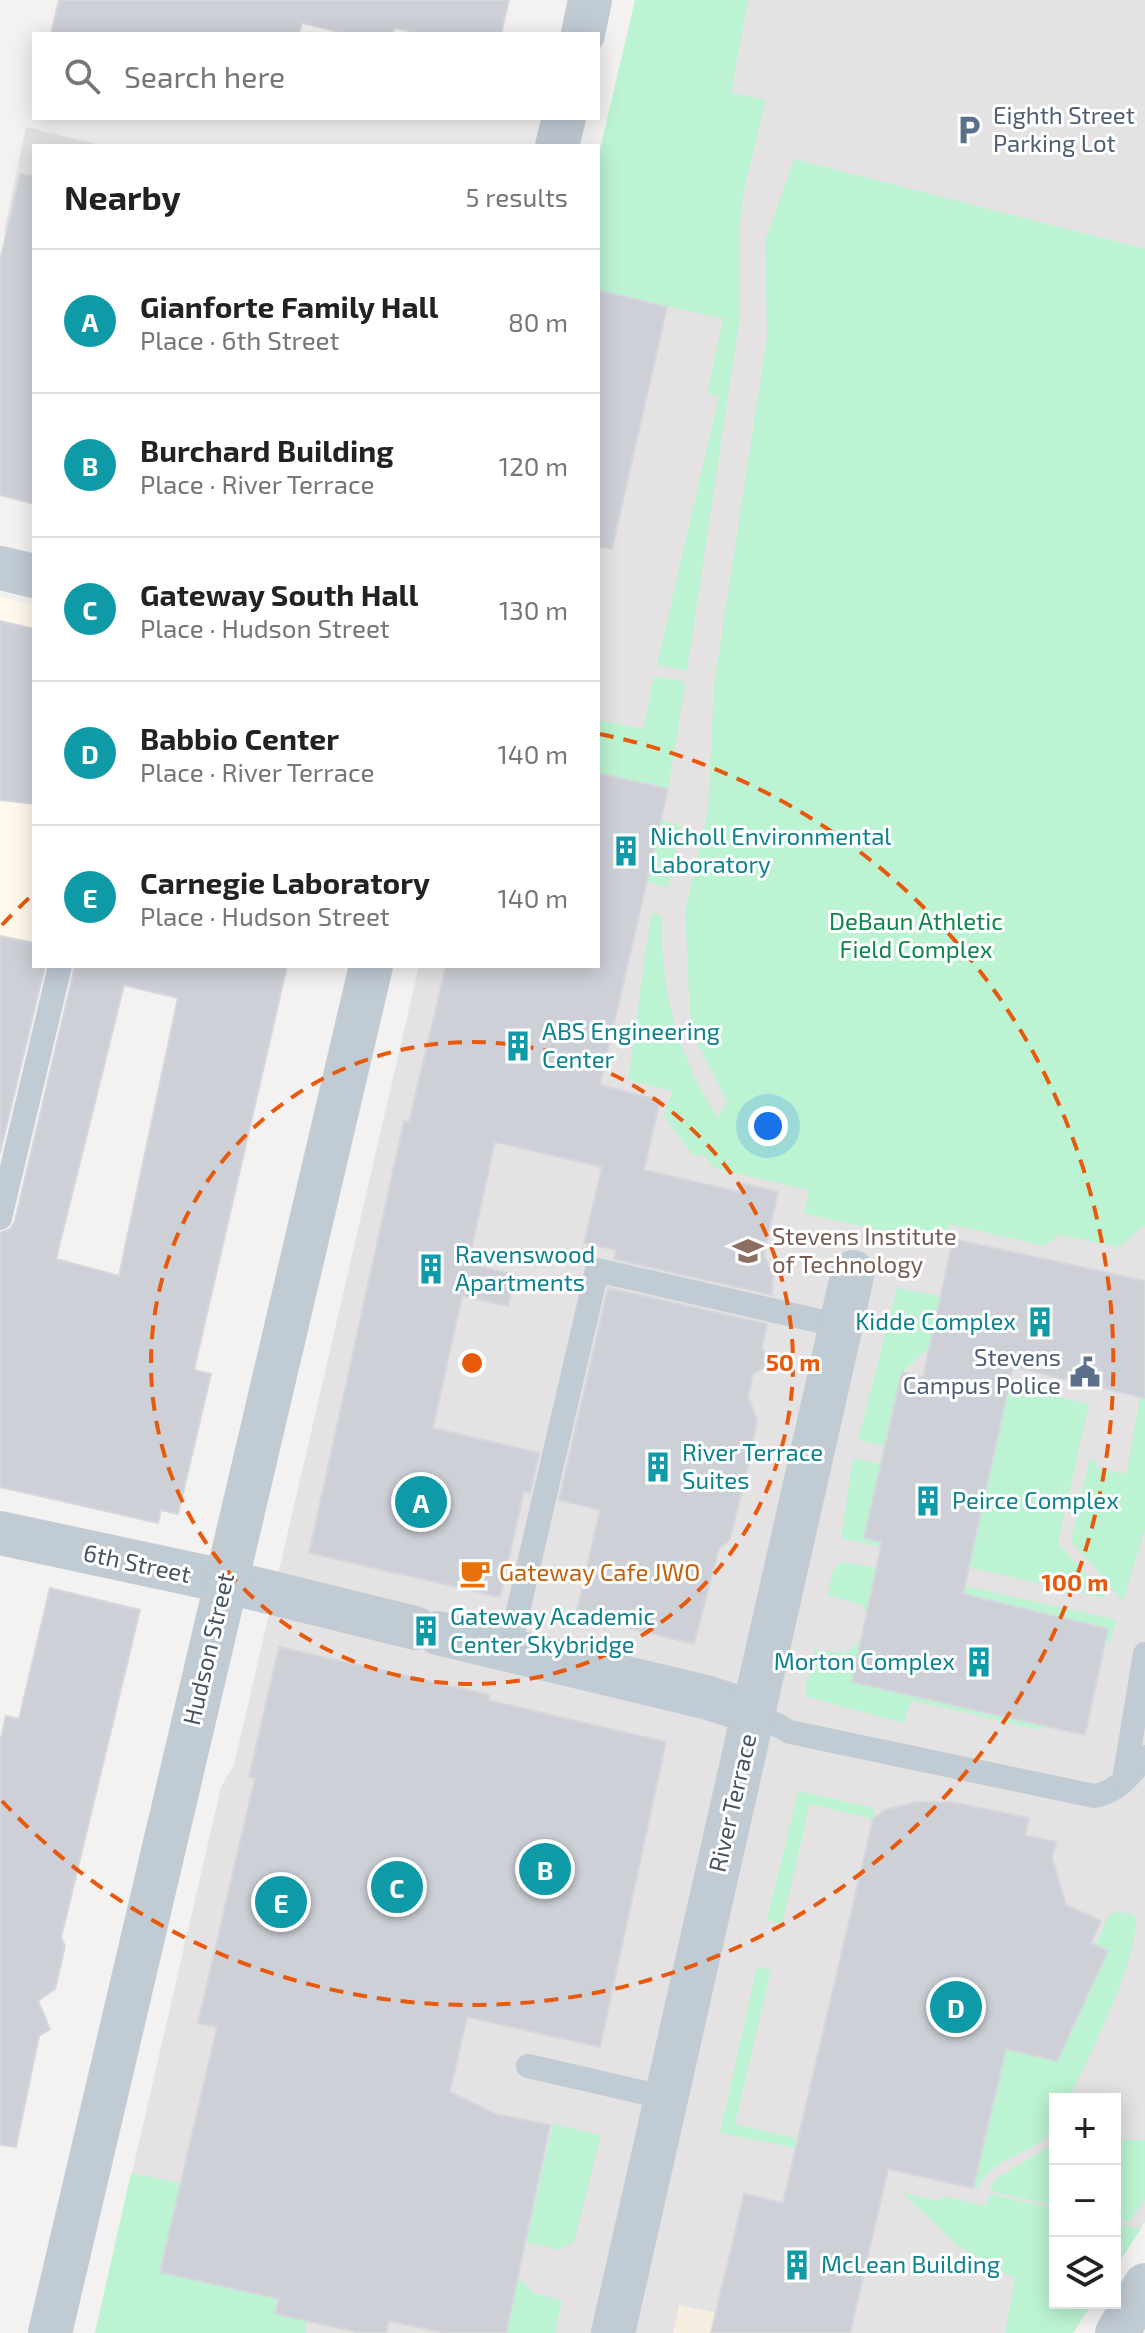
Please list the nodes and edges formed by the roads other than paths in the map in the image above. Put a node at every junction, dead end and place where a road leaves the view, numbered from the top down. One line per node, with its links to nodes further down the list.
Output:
1 (590, 0): 2 (street)
2 (583, 32)
3 (564, 120): 4 (street)
4 (558, 144)
5 (0, 568): 6 (street)
6 (32, 576)
7 (60, 968): 9 (lane)
8 (371, 968): 13 (street, Hudson Street)
9 (0, 1218)
10 (853, 1272): 11 (street, River Terrace)
11 (841, 1326): 14 (lane); 16 (street, River Terrace)
12 (0, 1533): 13 (street, 6th Street)
13 (224, 1581): 14 (street, 6th Street); 22 (street, Hudson Street)
14 (509, 1650): 16 (street, 6th Street)
15 (1145, 1654): 18 (lane)
16 (753, 1712): 18 (lane); 20 (street, River Terrace)
17 (1145, 1757): 18 (lane)
18 (1123, 1782)
19 (528, 2066): 20 (lane)
20 (667, 2098): 23 (street, River Terrace)
21 (1145, 2285): 24 (street)
22 (50, 2333)
23 (613, 2333)
24 (1117, 2333)

